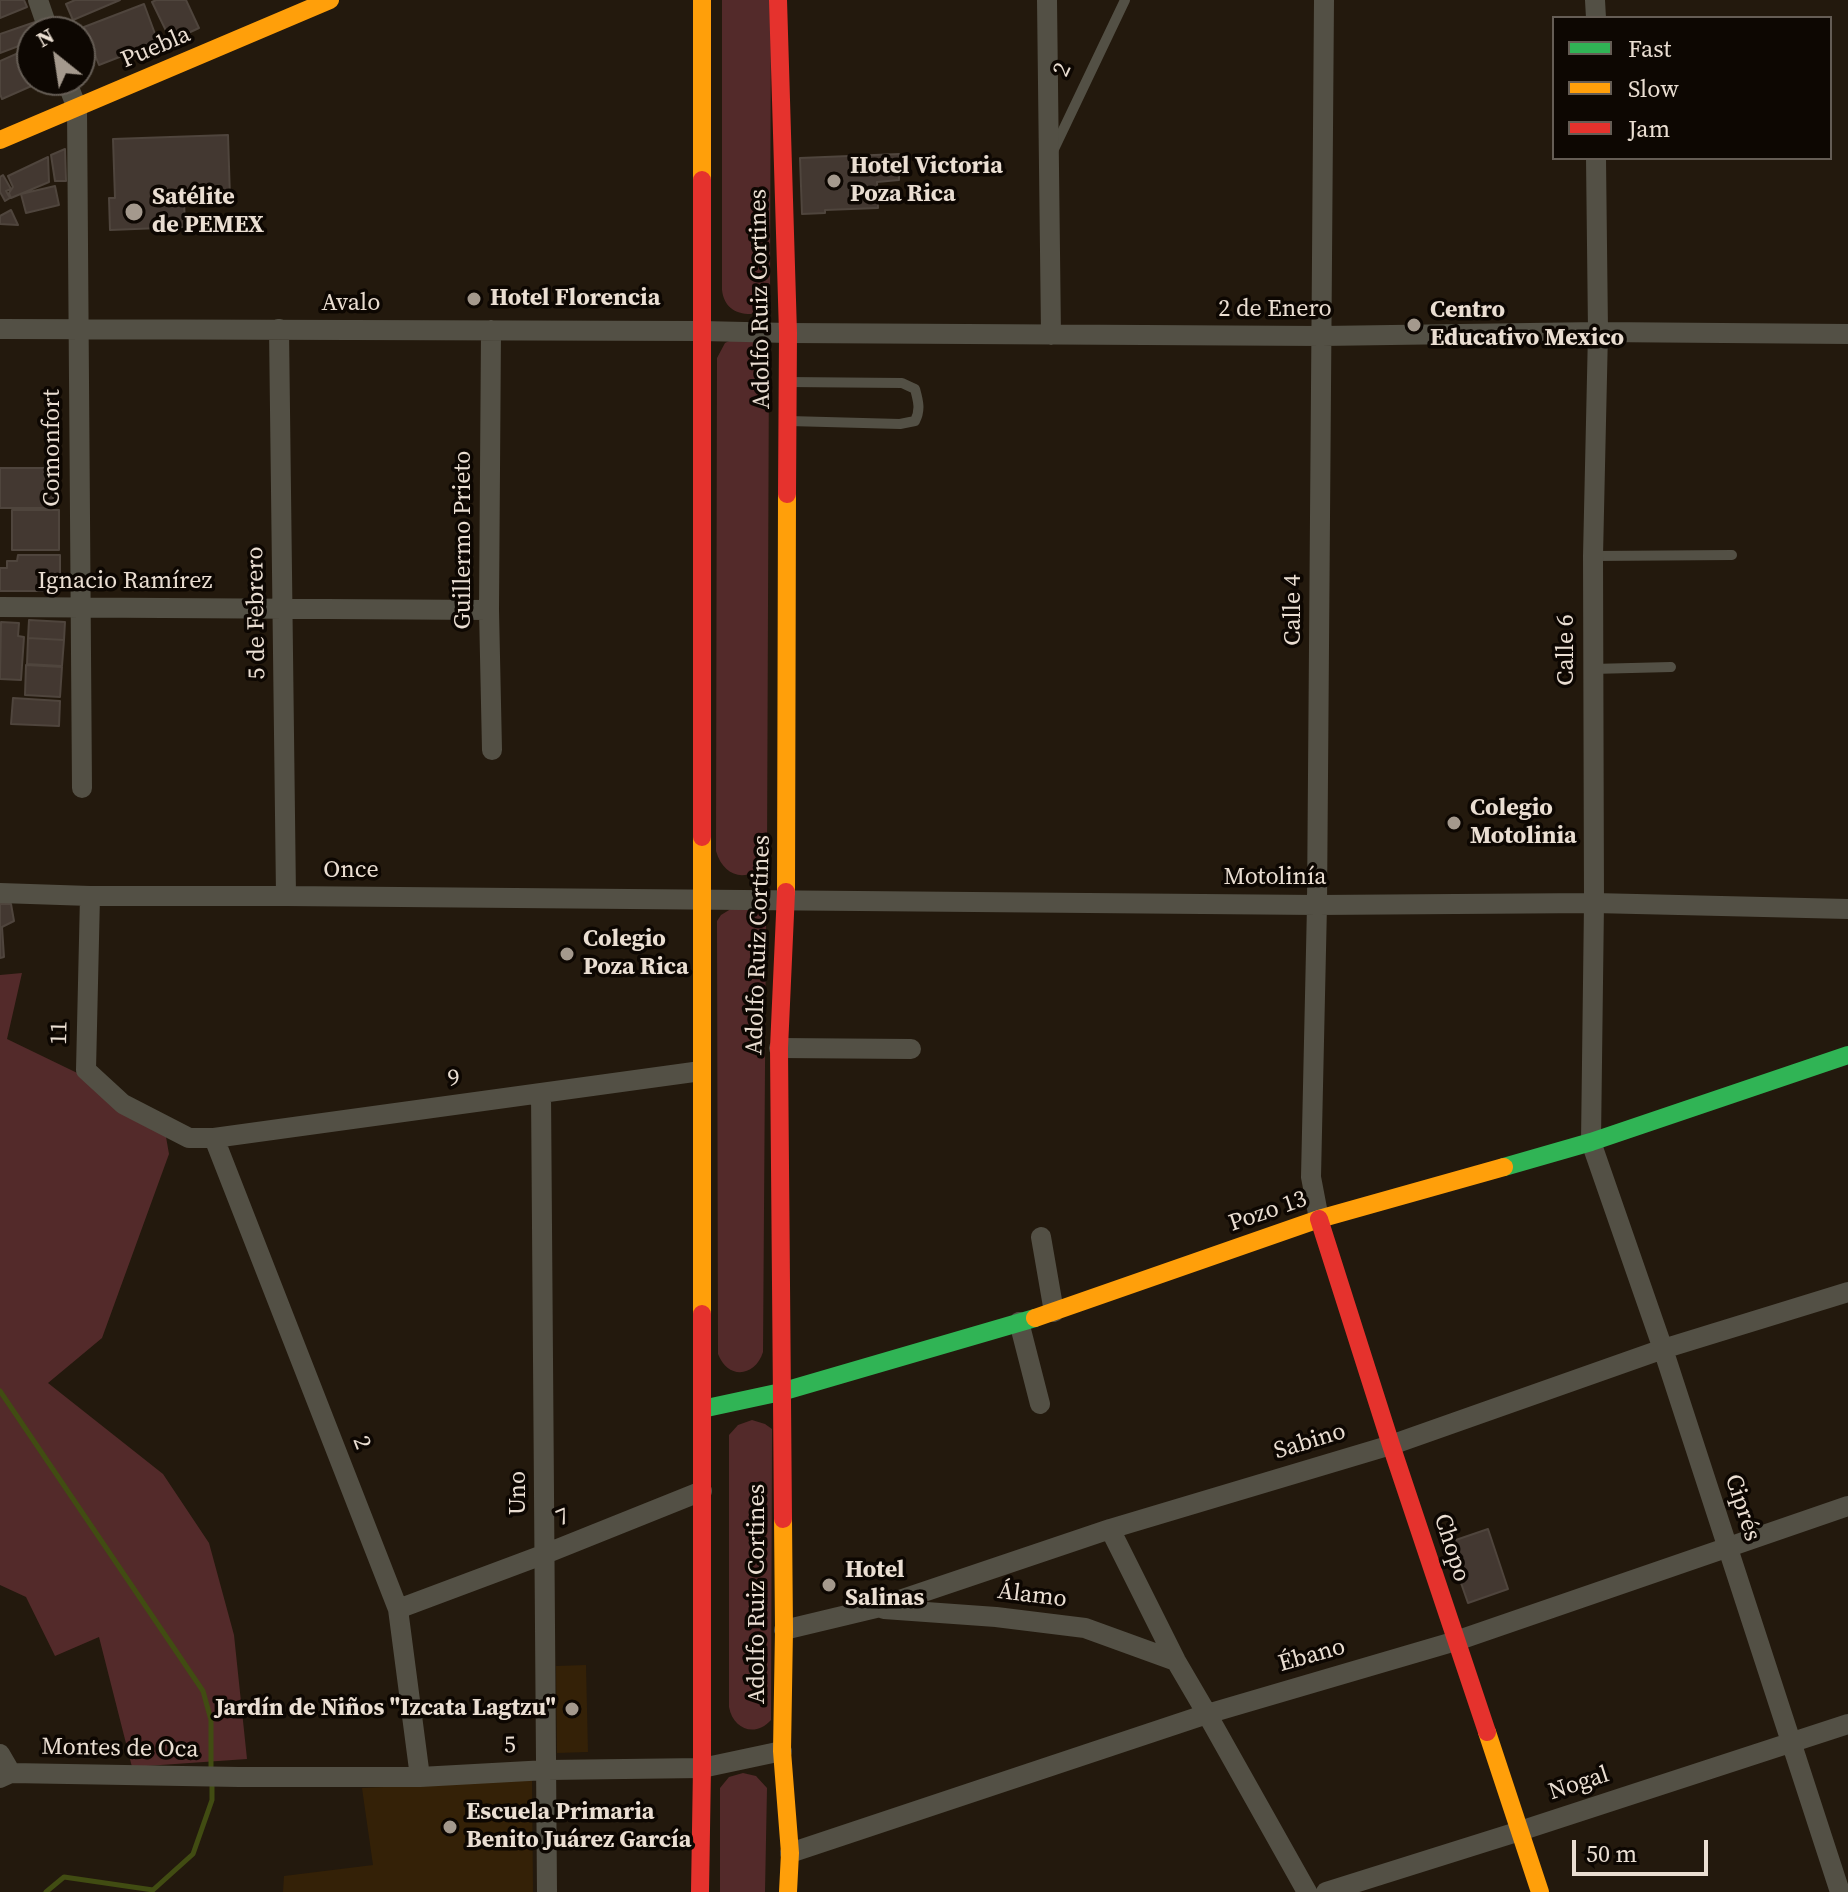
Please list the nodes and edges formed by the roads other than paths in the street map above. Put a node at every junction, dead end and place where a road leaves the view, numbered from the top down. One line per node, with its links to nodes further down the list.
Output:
1 (330, 0): 8 (main road, Puebla)
2 (702, 0): 16 (main road)
3 (778, 0): 18 (main road, Adolfo Ruiz Cortines)
4 (1047, 0): 11 (street, 2)
5 (1125, 0): 11 (lane, 2)
6 (1324, 0): 21 (street, Calle 4)
7 (72, 96): 8 (street)
8 (77, 108): 9 (main road, Puebla); 13 (street, Comonfort)
9 (0, 140)
10 (1596, 160): 17 (street, Calle 6)
11 (1048, 161): 20 (street, 2)
12 (0, 329): 13 (street, Avalo)
13 (78, 329): 14 (street, Avalo); 27 (street, Comonfort)
14 (279, 329): 15 (street, Avalo); 28 (street, 5 de Febrero)
15 (491, 330): 16 (street, Avalo); 29 (street, Guillermo Prieto)
16 (702, 331): 18 (street, 2 de Enero); 37 (main road)
17 (1598, 332): 19 (street, 2 de Enero); 21 (street, 2 de Enero); 25 (street, Calle 6)
18 (788, 333): 20 (street, 2 de Enero); 22 (main road, Adolfo Ruiz Cortines)
19 (1848, 334)
20 (1051, 335): 21 (street, 2 de Enero)
21 (1322, 336): 40 (street, Calle 4)
22 (787, 382): 23 (main road, Adolfo Ruiz Cortines); 23 (lane)
23 (787, 421): 38 (main road, Adolfo Ruiz Cortines)
24 (1732, 555): 25 (lane)
25 (1593, 556): 31 (street, Calle 6)
26 (0, 607): 27 (street, Ignacio Ramírez)
27 (80, 608): 28 (street, Ignacio Ramírez); 33 (street, Comonfort)
28 (283, 609): 29 (street, Ignacio Ramírez); 36 (street, 5 de Febrero)
29 (489, 610): 32 (street, Guillermo Prieto)
30 (1671, 667): 31 (lane)
31 (1592, 669): 39 (street, Calle 6)
32 (492, 750)
33 (82, 788)
34 (0, 893): 35 (street, Once)
35 (90, 896): 36 (street, Once); 47 (street, 11)
36 (286, 896): 37 (street, Once)
37 (702, 900): 38 (street, Motolinía); 45 (main road)
38 (786, 900): 40 (street, Motolinía); 42 (main road, Adolfo Ruiz Cortines)
39 (1594, 903): 40 (street, Motolinía); 41 (street, Motolinía); 48 (street, Calle 6)
40 (1317, 905): 49 (street, Calle 4)
41 (1848, 909)
42 (779, 1048): 43 (street); 55 (main road, Adolfo Ruiz Cortines)
43 (911, 1049)
44 (1848, 1055): 48 (main road, Pozo 13)
45 (701, 1071): 46 (street, 9); 57 (main road)
46 (541, 1093): 47 (street, 9); 63 (street, Uno)
47 (214, 1138): 65 (street, 2)
48 (1591, 1142): 49 (main road, Pozo 13); 54 (street, Ciprés)
49 (1319, 1219): 52 (main road, Pozo 13); 58 (main road, Chopo)
50 (1041, 1237): 52 (street)
51 (1848, 1292): 54 (street, Sabino)
52 (1054, 1312): 53 (main road, Pozo 13)
53 (1019, 1322): 55 (main road, Pozo 13); 56 (street)
54 (1663, 1349): 58 (street, Sabino); 62 (street, Ciprés)
55 (781, 1392): 57 (main road, Pozo 13); 66 (main road, Adolfo Ruiz Cortines)
56 (1040, 1404)
57 (702, 1409): 59 (main road)
58 (1391, 1445): 61 (street, Sabino); 67 (main road, Chopo)
59 (702, 1491): 63 (street, 7); 74 (main road)
60 (1848, 1506): 62 (street, Ébano)
61 (1110, 1529): 64 (street, Sabino); 68 (street)
62 (1727, 1547): 67 (street, Ébano); 71 (street, Ciprés)
63 (545, 1554): 65 (street, 7); 75 (street, Uno)
64 (876, 1608): 66 (street, Sabino); 68 (street, Álamo)
65 (398, 1609): 78 (street, 2)
66 (784, 1630): 72 (main road, Adolfo Ruiz Cortines)
67 (1456, 1641): 69 (street, Ébano); 79 (main road, Chopo)
68 (1176, 1661): 69 (street)
69 (1207, 1714): 80 (street, Ébano); 84 (street)
70 (1848, 1724): 71 (street, Nogal)
71 (1792, 1741): 79 (street, Nogal); 87 (street, Ciprés)
72 (782, 1751): 74 (street, 5); 80 (main road, Adolfo Ruiz Cortines)
73 (0, 1754): 76 (street)
74 (702, 1768): 75 (street, 5); 82 (main road)
75 (547, 1770): 78 (street, 5); 81 (street, Uno)
76 (6, 1775): 77 (street, Montes de Oca)
77 (239, 1777): 78 (street, 5)
78 (420, 1777)
79 (1520, 1831): 85 (street, Nogal); 86 (main road, Chopo)
80 (790, 1853): 83 (main road, Adolfo Ruiz Cortines)
81 (547, 1892)
82 (700, 1892)
83 (788, 1892)
84 (1307, 1892)
85 (1326, 1892)
86 (1540, 1892)
87 (1840, 1892)

